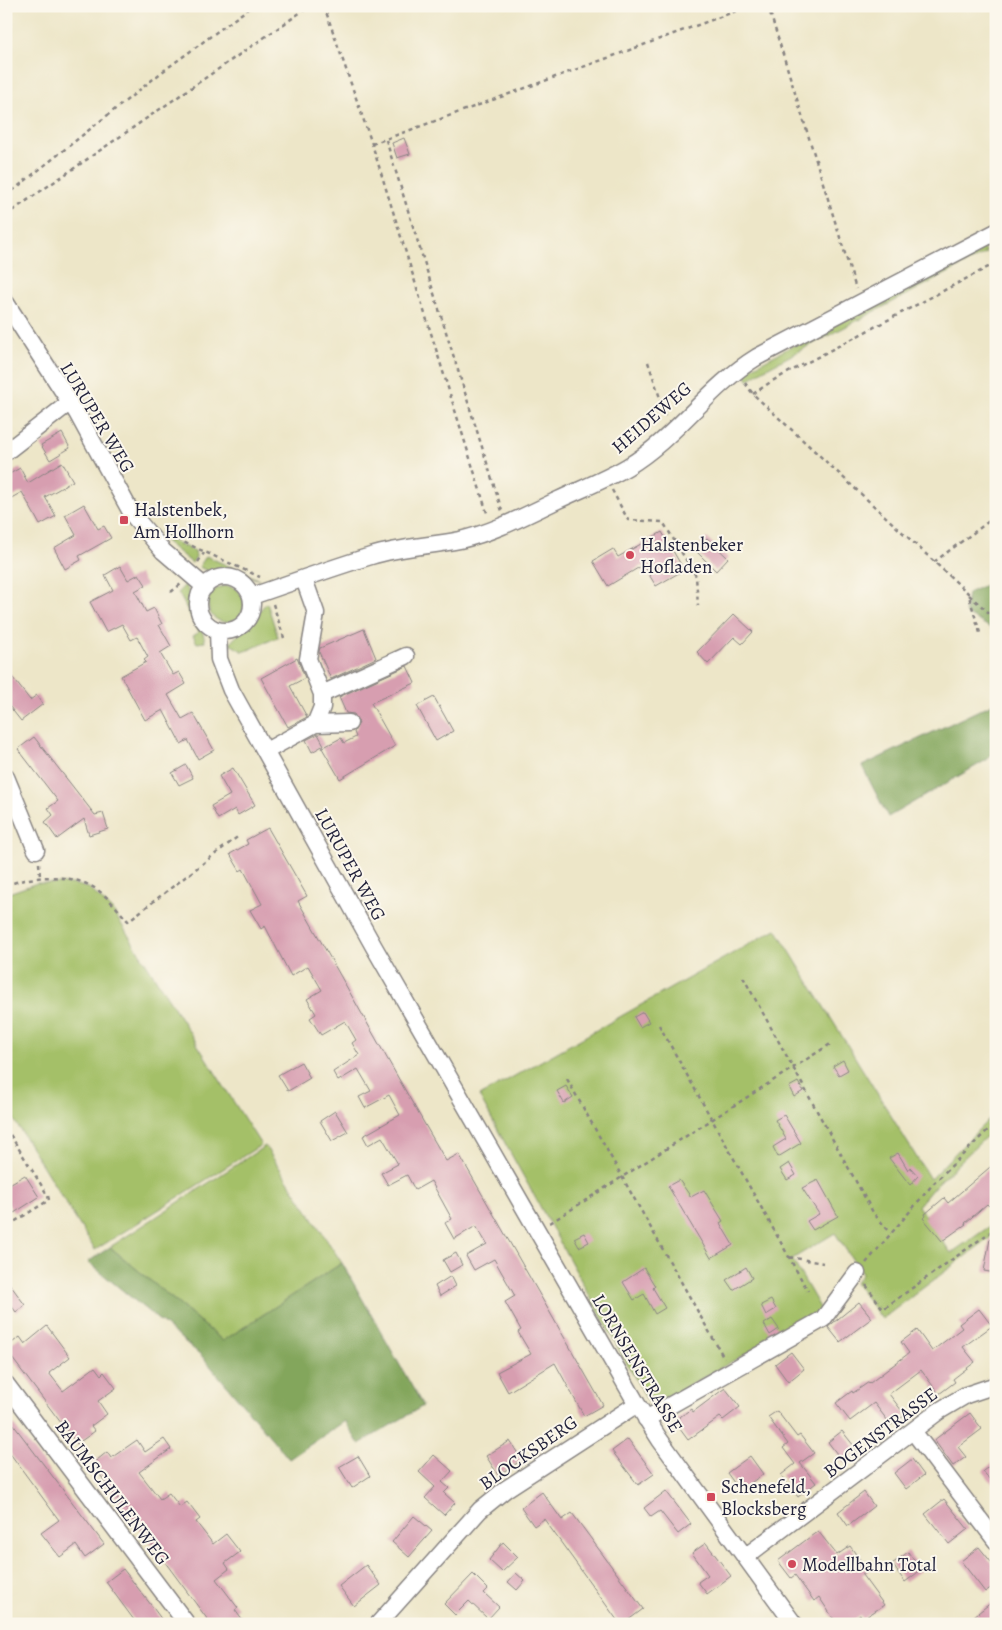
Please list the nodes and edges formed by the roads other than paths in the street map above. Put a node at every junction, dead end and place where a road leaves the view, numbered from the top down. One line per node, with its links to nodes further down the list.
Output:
1 (996, 232): 5 (street, HEIDEWEG)
2 (6, 303): 3 (street, LURUPER WEG)
3 (69, 402): 4 (street); 6 (street, LURUPER WEG)
4 (6, 452)
5 (304, 579): 7 (street, HEIDEWEG); 10 (street)
6 (205, 587): 7 (street); 8 (street)
7 (252, 596): 8 (street)
8 (218, 631): 13 (street, LURUPER WEG)
9 (406, 656): 10 (street)
10 (322, 694): 12 (street)
11 (349, 723): 12 (street)
12 (315, 724): 13 (street)
13 (266, 751): 16 (street, LURUPER WEG)
14 (8, 787): 15 (street)
15 (36, 850)
16 (469, 1109): 20 (street, LORNSENSTRASSE)
17 (857, 1273): 21 (street)
18 (6, 1384): 25 (street, BAUMSCHULENWEG)
19 (996, 1385): 22 (street, BOGENSTRASSE)
20 (637, 1404): 21 (street, LORNSENSTRASSE); 26 (street, BLOCKSBERG)
21 (646, 1419): 24 (street, LORNSENSTRASSE)
22 (913, 1431): 23 (street); 24 (street, BOGENSTRASSE)
23 (996, 1541)
24 (745, 1557): 27 (street, LORNSENSTRASSE)
25 (187, 1624)
26 (378, 1624)
27 (794, 1624)

